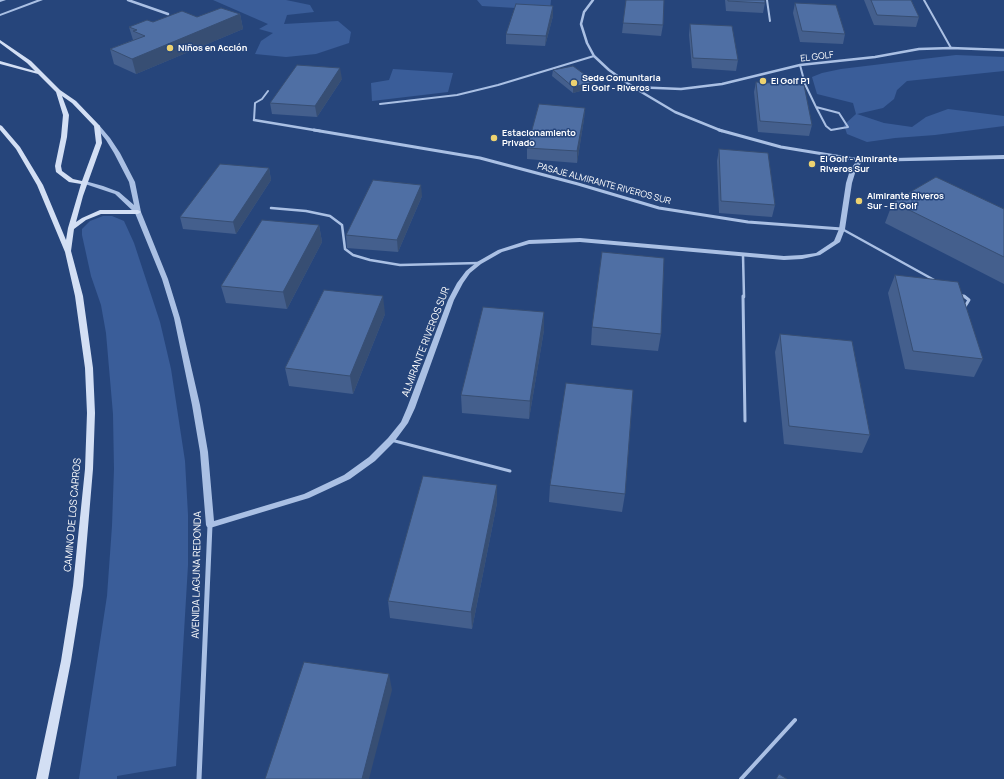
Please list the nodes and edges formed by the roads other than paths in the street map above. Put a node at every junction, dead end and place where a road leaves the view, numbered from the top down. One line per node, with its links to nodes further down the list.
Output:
1 (4, 0): 7 (street)
2 (41, 0): 9 (street)
3 (128, 0): 8 (street)
4 (593, 0): 14 (street)
5 (767, 0): 10 (lane)
6 (924, 0): 12 (lane)
7 (0, 1)
8 (168, 14)
9 (0, 15)
10 (770, 21)
11 (0, 40): 17 (main road, AVENIDA LAGUNA REDONDA)
12 (951, 48): 13 (street, EL GOLF); 16 (street, EL GOLF)
13 (1004, 50)
14 (594, 56): 18 (street); 21 (lane)
15 (0, 62): 17 (main road)
16 (800, 65): 18 (street, EL GOLF); 22 (lane)
17 (40, 74): 19 (main road, AVENIDA LAGUNA REDONDA)
18 (633, 87): 27 (street)
19 (58, 91): 24 (main road, AVENIDA LAGUNA REDONDA); 28 (main road)
20 (268, 91): 23 (lane)
21 (380, 104)
22 (816, 107): 22 (lane)
23 (254, 120): 32 (street, PASAJE ALMIRANTE RIVEROS SUR)
24 (97, 126): 28 (main road); 30 (street, AVENIDA LAGUNA REDONDA)
25 (0, 127): 33 (main road)
26 (1004, 156): 27 (street)
27 (860, 160): 32 (street, ALMIRANTE RIVEROS SUR)
28 (85, 183): 30 (street, AVENIDA LAGUNA REDONDA); 31 (main road)
29 (272, 208): 35 (lane)
30 (138, 212): 31 (main road); 42 (street, AVENIDA LAGUNA REDONDA)
31 (71, 228): 33 (main road)
32 (842, 229): 34 (street, ALMIRANTE RIVEROS SUR); 36 (lane, PASAJE ALMIRANTE RIVEROS SUR)
33 (68, 252): 44 (main road, CAMINO DE LOS CARROS)
34 (743, 255): 35 (street, ALMIRANTE RIVEROS SUR); 39 (lane)
35 (479, 263): 40 (street, ALMIRANTE RIVEROS SUR)
36 (942, 284)
37 (956, 292): 38 (lane)
38 (962, 312)
39 (745, 421)
40 (391, 440): 41 (lane); 42 (street, ALMIRANTE RIVEROS SUR)
41 (510, 471)
42 (210, 525): 45 (street, AVENIDA LAGUNA REDONDA)
43 (795, 720): 46 (lane)
44 (42, 779)
45 (198, 779)
46 (742, 779)

